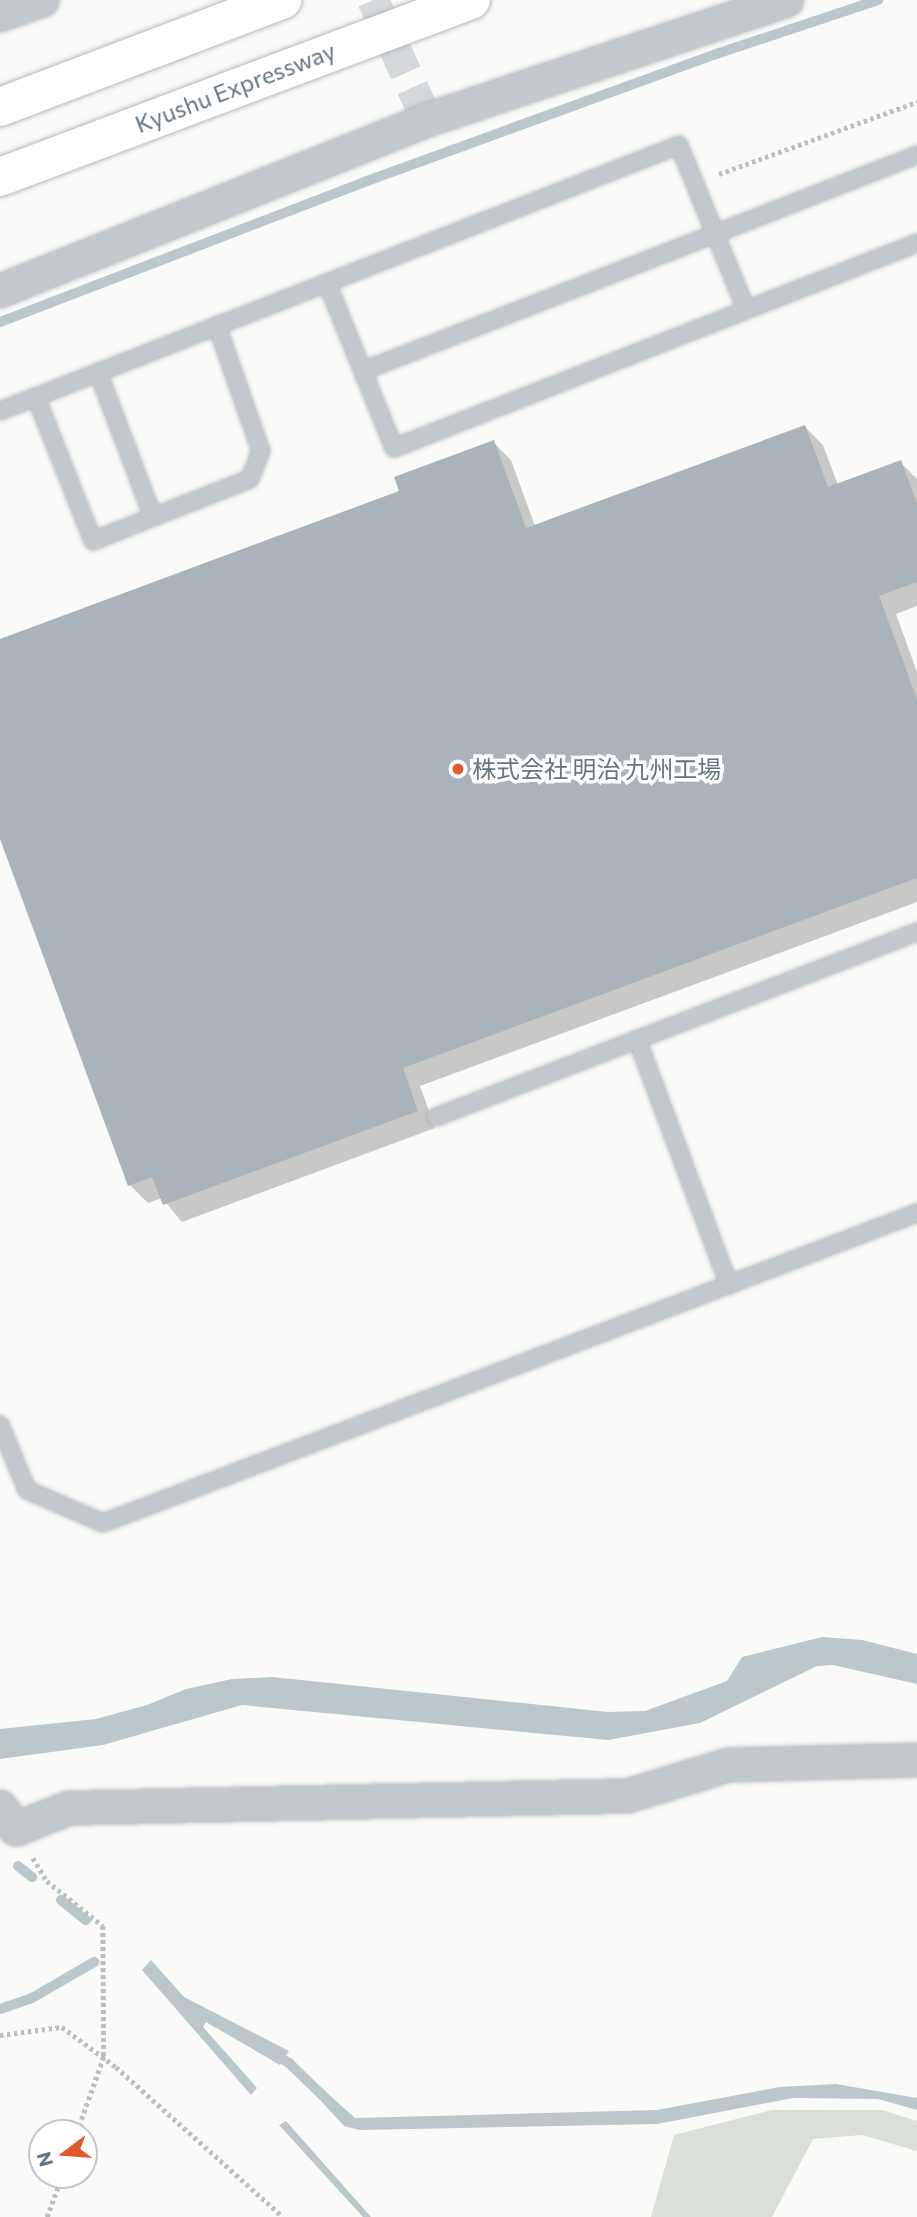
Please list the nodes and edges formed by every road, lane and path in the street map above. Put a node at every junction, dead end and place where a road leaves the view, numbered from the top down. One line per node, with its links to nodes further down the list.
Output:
1 (42, 0): 5 (street)
2 (282, 0): 7 (highway)
3 (471, 0): 9 (highway, Kyushu Expressway)
4 (787, 0): 14 (street)
5 (0, 15)
6 (917, 102): 10 (path)
7 (0, 107)
8 (917, 155): 11 (lane)
9 (0, 177)
10 (695, 183): 11 (lane); 13 (lane)
11 (715, 234): 15 (lane); 18 (lane)
12 (917, 243): 15 (lane)
13 (327, 283): 16 (lane); 18 (lane)
14 (0, 291)
15 (746, 309): 18 (lane)
16 (217, 326): 17 (lane); 21 (lane)
17 (98, 372): 19 (lane); 21 (lane)
18 (363, 372)
19 (36, 397): 20 (lane); 21 (lane)
20 (0, 411)
21 (153, 517)
22 (917, 932): 23 (lane)
23 (637, 1039): 24 (lane); 26 (lane)
24 (436, 1117)
25 (917, 1213): 26 (lane)
26 (729, 1285): 27 (lane)
27 (0, 1425)
28 (917, 1760): 29 (street)
29 (5, 1818): 31 (path)
30 (0, 2035): 31 (path)
31 (104, 2057): 32 (path); 35 (path)
32 (82, 2119)
33 (57, 2189): 34 (path)
34 (47, 2217)
35 (283, 2217)

